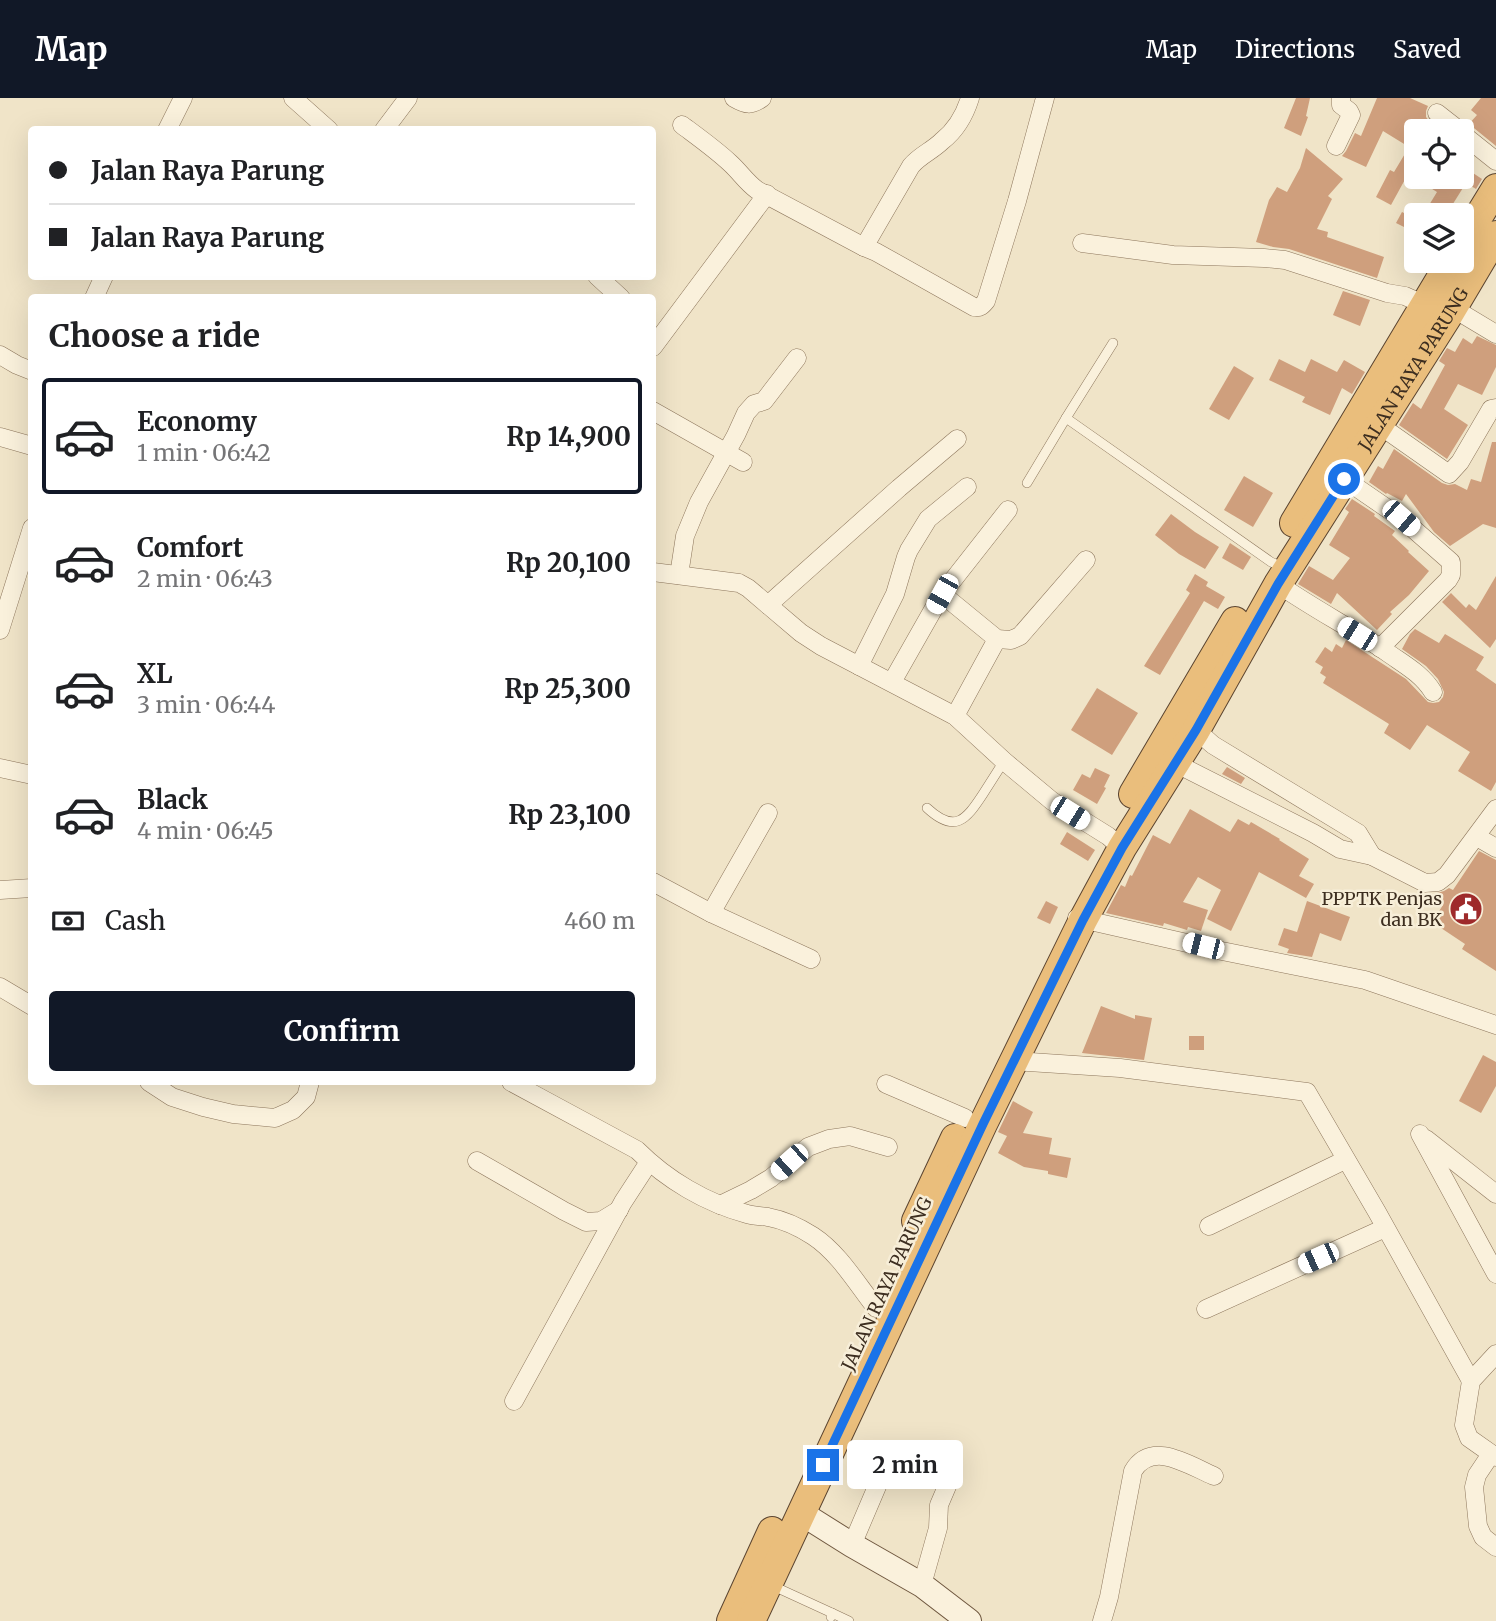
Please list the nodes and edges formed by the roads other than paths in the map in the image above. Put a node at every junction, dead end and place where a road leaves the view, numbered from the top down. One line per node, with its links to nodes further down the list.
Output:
1 (183, 98): 12 (street)
2 (293, 98): 13 (street)
3 (408, 98): 14 (street)
4 (734, 98): 5 (street)
5 (762, 98)
6 (970, 98): 23 (street)
7 (1045, 98): 23 (street)
8 (1340, 98): 16 (street)
9 (1437, 113): 10 (street)
10 (1444, 119)
11 (682, 125): 19 (street)
12 (169, 126)
13 (324, 126)
14 (387, 126)
15 (1474, 143): 17 (street)
16 (1336, 146)
17 (1496, 161)
18 (1496, 188): 20 (highway)
19 (767, 194): 23 (street); 28 (street)
20 (1474, 224)
21 (1496, 235): 27 (highway, JALAN RAYA PARUNG)
22 (1082, 243): 27 (street)
23 (864, 247)
24 (1447, 273): 27 (highway, JALAN RAYA PARUNG)
25 (601, 280): 26 (street)
26 (617, 294)
27 (1436, 303): 29 (street); 37 (highway, JALAN RAYA PARUNG)
28 (659, 324)
29 (1496, 334)
30 (1113, 343): 36 (lane)
31 (0, 355): 33 (street)
32 (797, 358): 41 (street)
33 (28, 369)
34 (1496, 408): 37 (street)
35 (656, 413): 41 (street)
36 (1066, 418): 44 (lane); 50 (lane)
37 (1370, 418): 43 (highway, JALAN RAYA PARUNG)
38 (0, 437): 40 (street)
39 (957, 439): 53 (street)
40 (28, 445)
41 (725, 453): 42 (street); 51 (street)
42 (743, 461)
43 (1336, 473): 50 (highway, JALAN RAYA PARUNG); 56 (street)
44 (1027, 483)
45 (967, 486): 57 (street)
46 (1008, 510): 52 (street)
47 (28, 541): 54 (street)
48 (1086, 560): 55 (street)
49 (656, 572): 51 (street)
50 (1279, 572): 56 (street); 61 (highway, JALAN RAYA PARUNG)
51 (679, 575): 53 (street)
52 (942, 594): 55 (street); 58 (street)
53 (768, 605): 57 (street)
54 (0, 630)
55 (998, 639): 60 (street)
56 (1380, 648): 59 (street)
57 (859, 666): 58 (street)
58 (892, 682): 60 (street)
59 (1433, 692)
60 (955, 716): 63 (street)
61 (1186, 726): 62 (highway, JALAN RAYA PARUNG); 69 (street)
62 (1166, 759): 70 (street); 72 (highway, JALAN RAYA PARUNG)
63 (1004, 761): 66 (lane); 72 (street)
64 (0, 768): 65 (street)
65 (28, 774)
66 (927, 808)
67 (1496, 809): 71 (street)
68 (768, 813): 78 (street)
69 (1328, 814): 70 (street); 74 (street)
70 (1313, 833): 74 (street)
71 (1477, 837): 73 (street); 74 (street)
72 (1115, 842): 79 (highway, JALAN RAYA PARUNG)
73 (1496, 848)
74 (1372, 856)
75 (656, 884): 78 (street)
76 (28, 888): 77 (street)
77 (0, 890)
78 (711, 912): 80 (street)
79 (1076, 918): 83 (street); 84 (highway, JALAN RAYA PARUNG); 89 (highway, JALAN RAYA PARUNG)
80 (811, 959)
81 (0, 987): 82 (street)
82 (28, 1004)
83 (1496, 1026)
84 (1014, 1061): 91 (street); 94 (highway, JALAN RAYA PARUNG)
85 (886, 1084): 89 (street)
86 (154, 1085): 87 (street)
87 (309, 1085)
88 (518, 1085): 93 (street)
89 (965, 1118): 94 (highway, JALAN RAYA PARUNG)
90 (888, 1147): 96 (street)
91 (1345, 1160): 98 (street); 99 (street)
92 (477, 1161): 97 (street)
93 (649, 1162): 96 (street); 97 (street)
94 (945, 1182): 101 (highway, JALAN RAYA PARUNG); 110 (highway, JALAN RAYA PARUNG)
95 (1496, 1194): 100 (street)
96 (720, 1205): 101 (street)
97 (619, 1210): 105 (street)
98 (1209, 1226)
99 (1385, 1228): 102 (street); 104 (street)
100 (1496, 1274)
101 (876, 1308): 116 (highway, JALAN RAYA PARUNG)
102 (1206, 1309)
103 (1494, 1358): 104 (street)
104 (1471, 1381): 106 (street)
105 (514, 1401)
106 (1494, 1455): 112 (street)
107 (884, 1470): 111 (street)
108 (1214, 1476): 119 (street)
109 (948, 1484): 114 (street)
110 (801, 1513): 111 (main road); 113 (highway, JALAN RAYA PARUNG)
111 (852, 1545): 114 (main road)
112 (1496, 1547)
113 (769, 1584): 117 (highway, JALAN RAYA PARUNG); 118 (lane)
114 (922, 1585): 115 (main road)
115 (956, 1616)
116 (731, 1621)
117 (751, 1621)
118 (849, 1621)
119 (1102, 1621)

